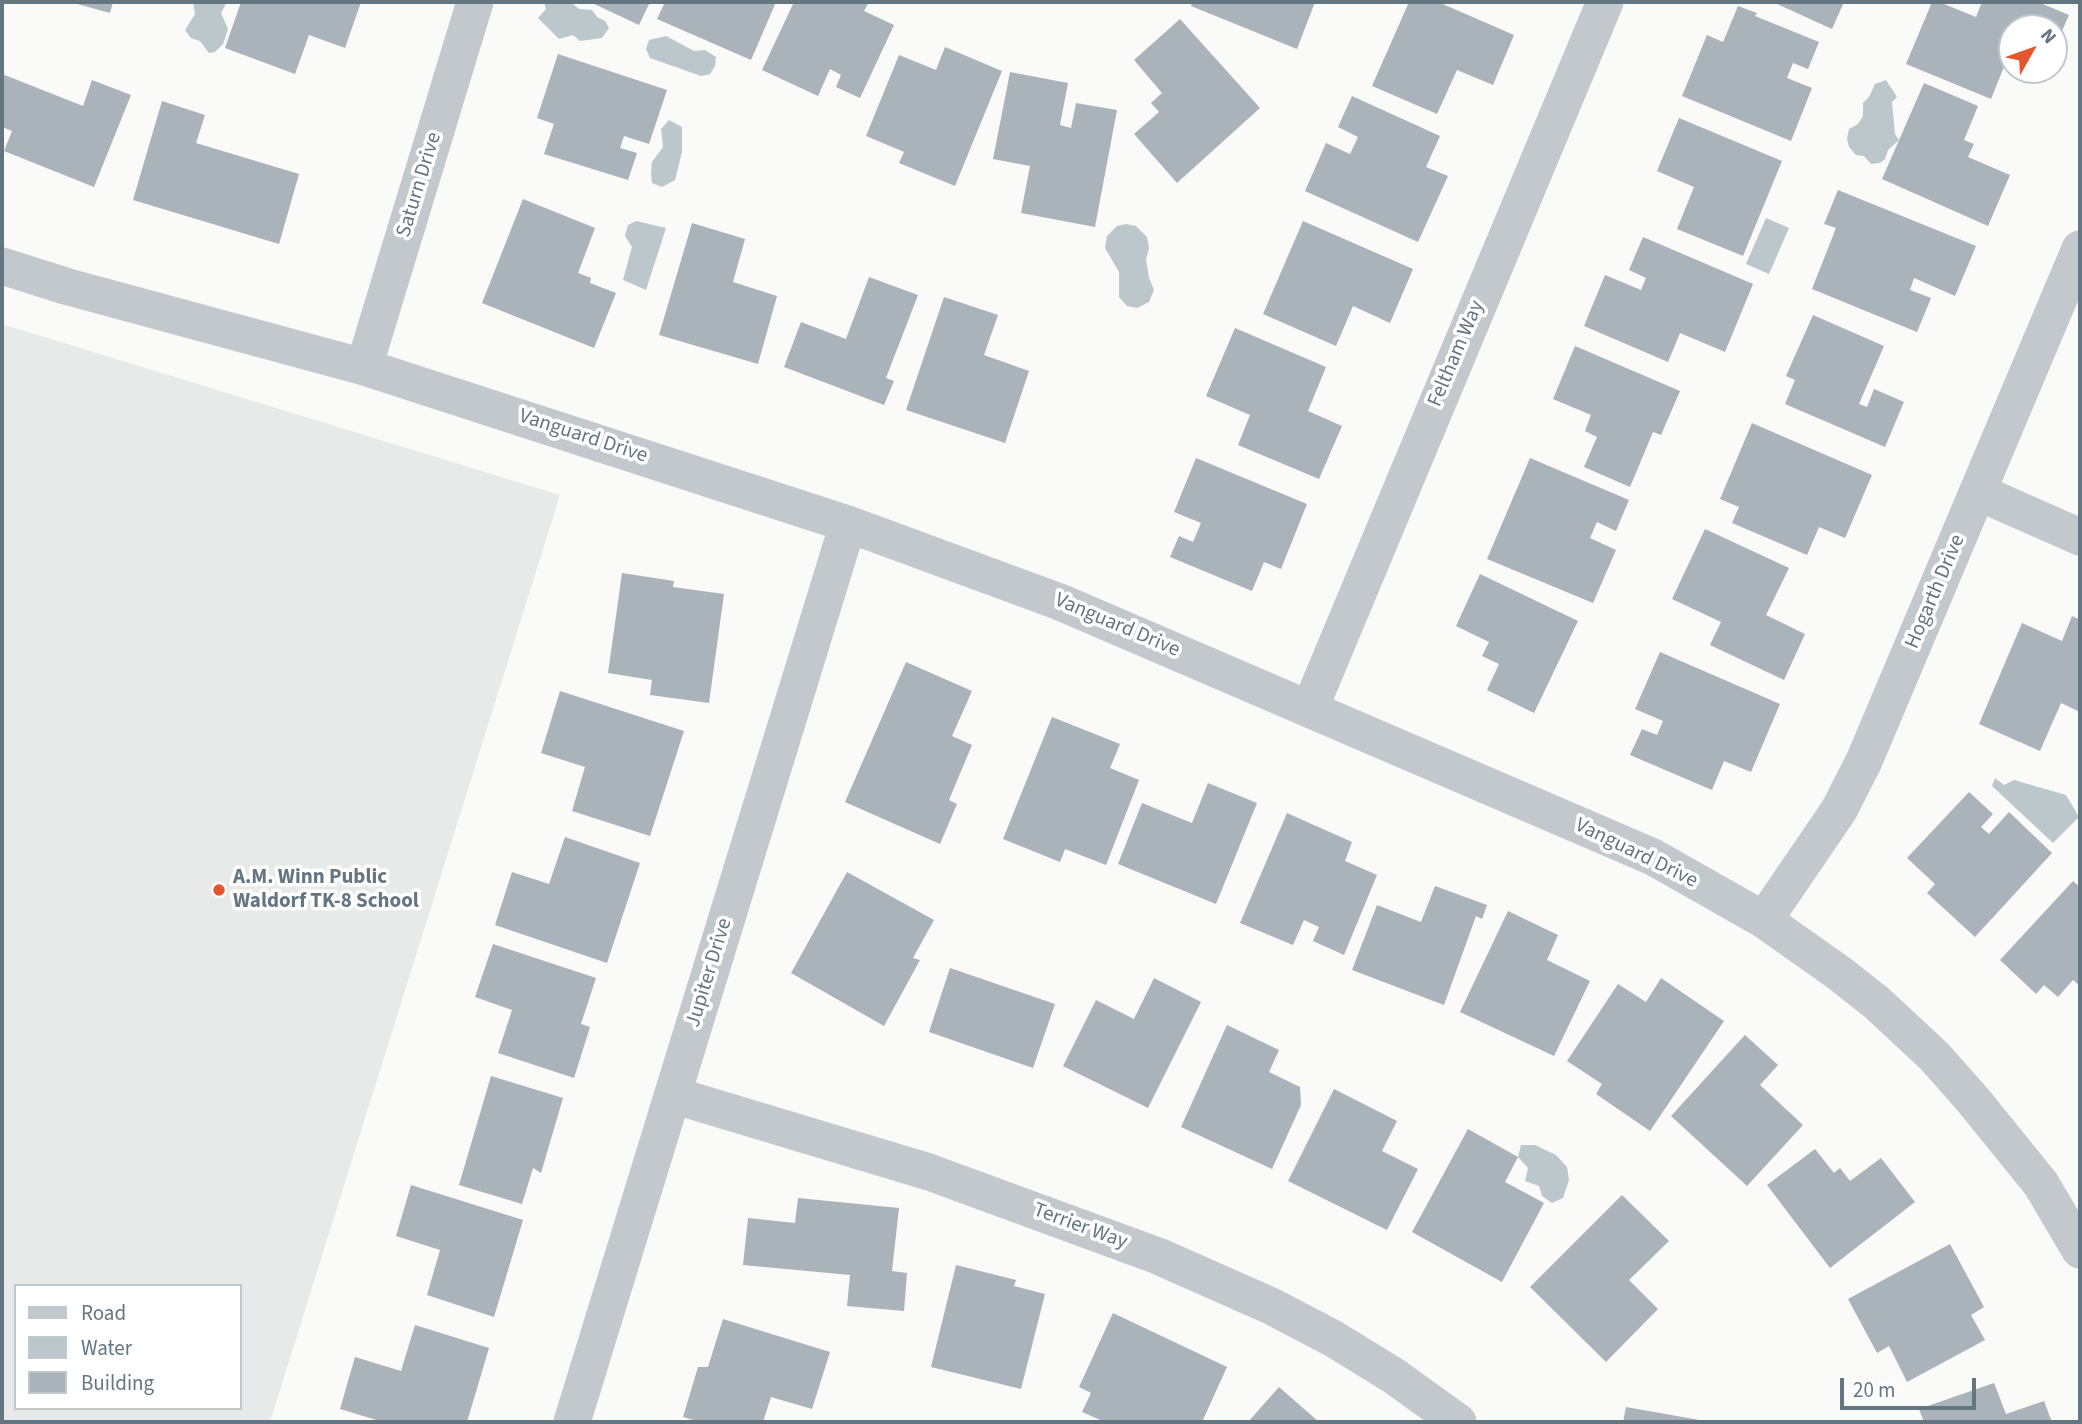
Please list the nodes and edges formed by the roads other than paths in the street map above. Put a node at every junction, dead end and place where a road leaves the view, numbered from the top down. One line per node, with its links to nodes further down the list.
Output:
1 (475, 2): 5 (street, Saturn Drive)
2 (1605, 2): 9 (street, Feltham Way)
3 (2080, 249): 6 (street, Hogarth Drive)
4 (2, 266): 5 (street, Vanguard Drive)
5 (364, 367): 7 (street, Vanguard Drive)
6 (1978, 492): 8 (street); 10 (street, Hogarth Drive)
7 (848, 524): 9 (street, Vanguard Drive); 11 (street, Jupiter Drive)
8 (2080, 537)
9 (1310, 708): 10 (street, Vanguard Drive)
10 (1764, 920): 12 (street, Vanguard Drive)
11 (673, 1095): 13 (street, Jupiter Drive); 14 (street, Terrier Way)
12 (2080, 1250)
13 (572, 1422)
14 (1458, 1422)

